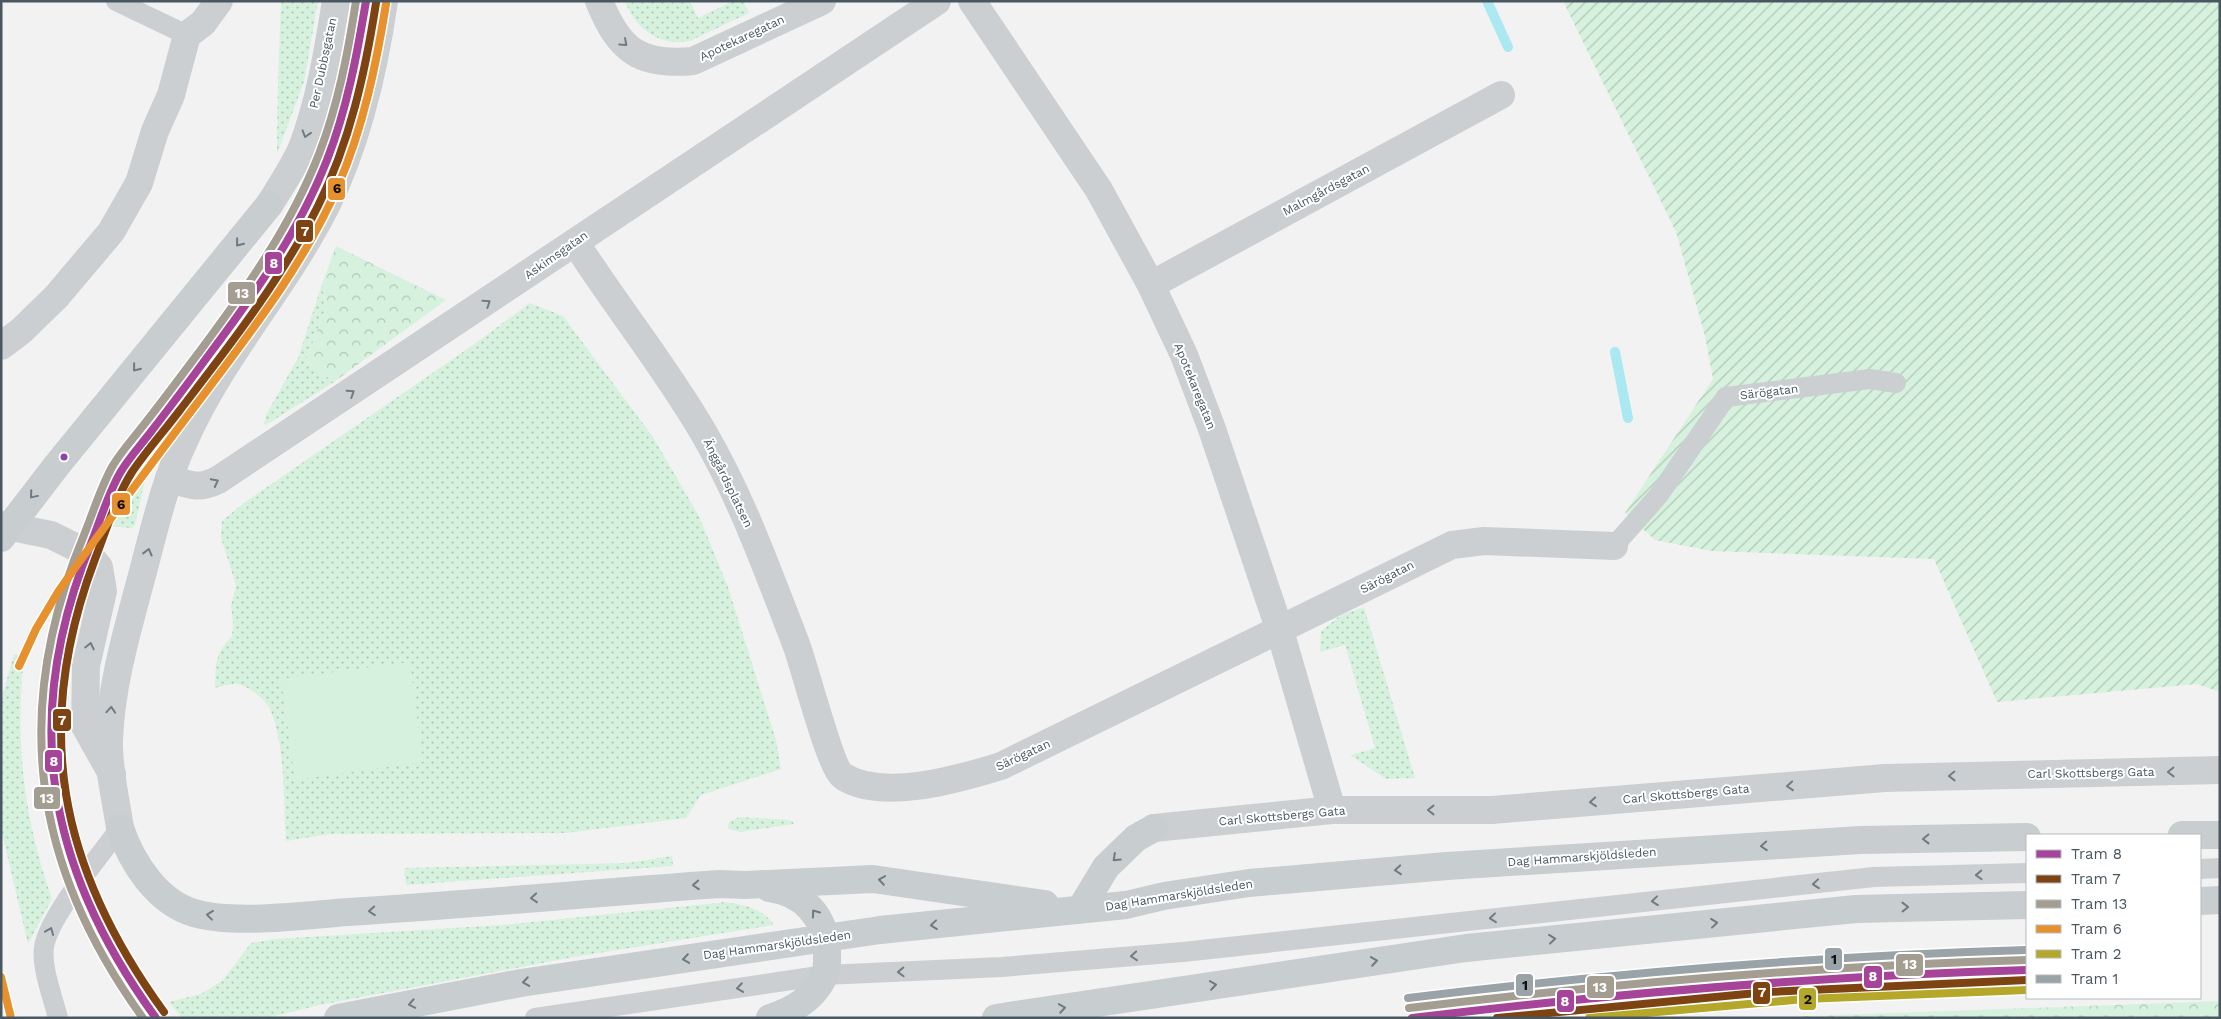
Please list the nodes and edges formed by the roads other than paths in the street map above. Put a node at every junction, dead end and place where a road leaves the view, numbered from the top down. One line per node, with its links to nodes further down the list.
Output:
1 (116, 1): 9 (lane)
2 (218, 1): 9 (street)
3 (336, 1): 16 (main road, Per Dubbsgatan, one-way to 16)
4 (384, 1): 15 (main road)
5 (599, 1): 6 (street, Apotekaregatan, one-way to 6)
6 (822, 1)
7 (937, 1): 11 (street, Askimsgatan)
8 (972, 1): 12 (street, Apotekaregatan)
9 (187, 35): 13 (street)
10 (1501, 96): 12 (street, Malmgårdsgatan)
11 (575, 242): 15 (street, Askimsgatan, one-way to 11); 21 (street, Änggårdsplatsen)
12 (1150, 285): 18 (street, Apotekaregatan)
13 (1, 346)
14 (1896, 383): 17 (lane, Särögatan)
15 (169, 478): 20 (main road, one-way to 15)
16 (4, 530): 20 (street, one-way to 16)
17 (1614, 546): 18 (street, Särögatan)
18 (1280, 631): 21 (street, Särögatan); 22 (street, Apotekaregatan)
19 (2220, 770): 22 (street, Carl Skottsbergs Gata, one-way to 22)
20 (112, 774): 23 (main road)
21 (842, 777)
22 (1332, 810): 24 (street, Carl Skottsbergs Gata)
23 (120, 828): 31 (main road, one-way to 23); 38 (lane, one-way to 23)
24 (1154, 828): 35 (main road, one-way to 35)
25 (2201, 835): 26 (main road)
26 (2220, 835)
27 (2026, 838): 35 (main road, Dag Hammarskjöldsleden, one-way to 35)
28 (2220, 868): 29 (lane)
29 (2201, 869)
30 (2026, 873): 37 (lane, one-way to 37)
31 (745, 885): 35 (main road, one-way to 31); 36 (main road, one-way to 31)
32 (2220, 900): 33 (main road)
33 (2201, 901)
34 (2026, 905): 42 (main road, one-way to 34)
35 (1080, 910): 36 (main road, Dag Hammarskjöldsleden, one-way to 36)
36 (826, 938): 37 (main road); 39 (main road, Dag Hammarskjöldsleden, one-way to 39)
37 (825, 975): 40 (lane, one-way to 40); 41 (main road)
38 (58, 1018)
39 (338, 1018)
40 (535, 1018)
41 (770, 1018)
42 (996, 1018)

